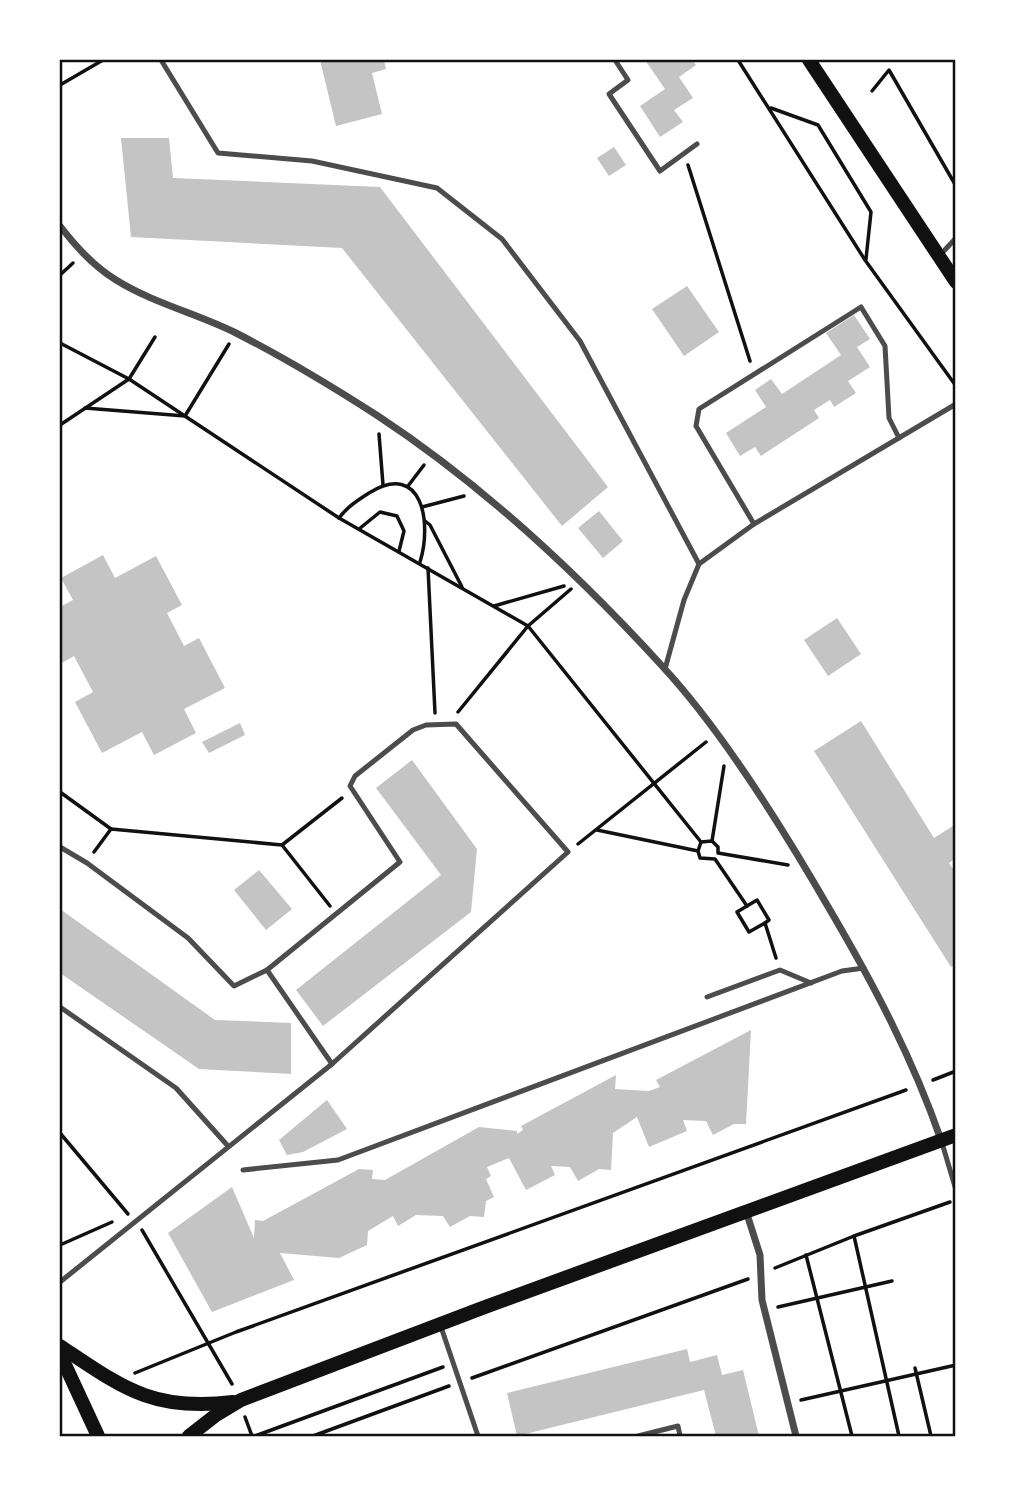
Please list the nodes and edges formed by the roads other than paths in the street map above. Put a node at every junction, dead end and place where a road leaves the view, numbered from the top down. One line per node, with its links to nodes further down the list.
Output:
1 (161, 60): 12 (lane)
2 (615, 60): 4 (lane)
3 (809, 60): 7 (main road)
4 (697, 144)
5 (60, 226): 13 (street)
6 (956, 238): 7 (lane)
7 (939, 256): 8 (main road)
8 (956, 282)
9 (956, 404): 10 (lane)
10 (899, 438): 11 (lane); 11 (lane)
11 (754, 524): 12 (lane)
12 (699, 564): 13 (lane)
13 (665, 669): 15 (street)
14 (60, 847): 16 (lane)
15 (864, 968): 17 (lane); 21 (street)
16 (267, 970): 20 (lane); 20 (lane)
17 (811, 983): 18 (lane); 23 (lane)
18 (707, 996)
19 (60, 1007): 22 (lane)
20 (332, 1064): 22 (lane)
21 (948, 1138): 24 (lane); 25 (main road)
22 (228, 1146): 26 (lane)
23 (243, 1170)
24 (956, 1191)
25 (746, 1211): 27 (main road); 36 (street)
26 (60, 1282)
27 (440, 1324): 30 (main road); 33 (lane)
28 (60, 1346): 30 (main road)
29 (60, 1354): 31 (main road)
30 (241, 1400): 32 (main road)
31 (98, 1437)
32 (189, 1437)
33 (478, 1437)
34 (638, 1437): 35 (lane)
35 (680, 1437)
36 (796, 1437)

